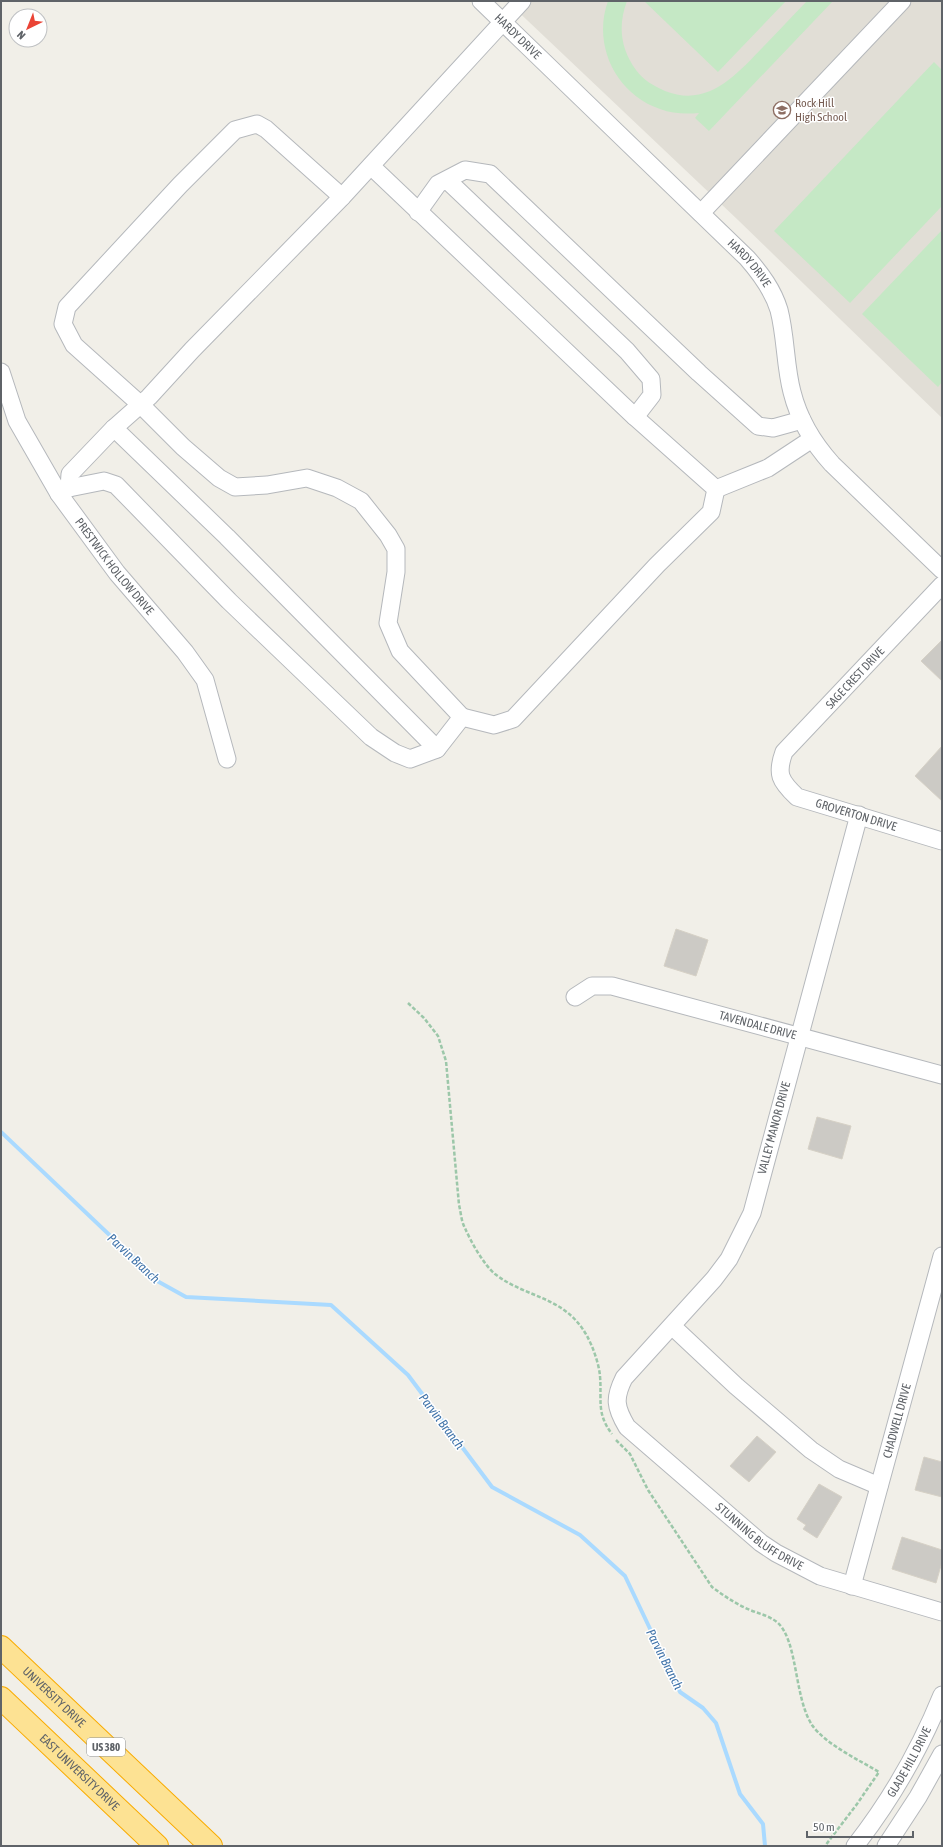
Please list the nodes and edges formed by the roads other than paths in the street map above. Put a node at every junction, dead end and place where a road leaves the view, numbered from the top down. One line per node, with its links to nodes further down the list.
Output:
1 (481, 1): 4 (street, HARDY DRIVE)
2 (522, 1): 4 (street)
3 (902, 1): 9 (street)
4 (503, 22): 5 (street); 9 (street, HARDY DRIVE)
5 (371, 166): 7 (street); 8 (street)
6 (447, 180): 8 (street); 12 (street); 13 (street)
7 (342, 198): 11 (street); 11 (street)
8 (418, 212): 12 (street)
9 (701, 213): 13 (street, HARDY DRIVE)
10 (1, 372): 17 (street, PRESTWICK HOLLOW DRIVE)
11 (141, 405): 14 (street); 20 (street)
12 (635, 417): 16 (street)
13 (802, 420): 15 (street, HARDY DRIVE)
14 (114, 428): 17 (street); 21 (street)
15 (812, 439): 16 (street); 18 (street, HARDY DRIVE)
16 (716, 489): 20 (street)
17 (64, 491): 21 (street); 22 (street, PRESTWICK HOLLOW DRIVE)
18 (942, 570)
19 (942, 585): 23 (street, SAGE CREST DRIVE)
20 (462, 717): 21 (street)
21 (437, 748)
22 (227, 759)
23 (780, 776): 24 (street, GROVERTON DRIVE)
24 (859, 815): 25 (street, GROVERTON DRIVE); 27 (street, VALLEY MANOR DRIVE)
25 (942, 841)
26 (575, 996): 27 (street, TAVENDALE DRIVE)
27 (799, 1036): 28 (street, TAVENDALE DRIVE); 31 (street, VALLEY MANOR DRIVE)
28 (942, 1075)
29 (942, 1256): 30 (street, CHADWELL DRIVE)
30 (936, 1300): 33 (street, CHADWELL DRIVE)
31 (672, 1326): 32 (street, VALLEY MANOR DRIVE); 33 (street)
32 (616, 1403): 34 (street, STUNNING BLUFF DRIVE)
33 (879, 1486): 34 (street, CHADWELL DRIVE)
34 (852, 1586): 35 (street, STUNNING BLUFF DRIVE)
35 (942, 1612)
36 (1, 1647): 41 (highway, UNIVERSITY DRIVE / US 380)
37 (942, 1695): 42 (street, GLADE HILL DRIVE)
38 (1, 1698): 40 (highway, EAST UNIVERSITY DRIVE / US 380)
39 (942, 1754): 43 (street, GLADE HILL DRIVE)
40 (157, 1846)
41 (211, 1846)
42 (855, 1846)
43 (886, 1846)

